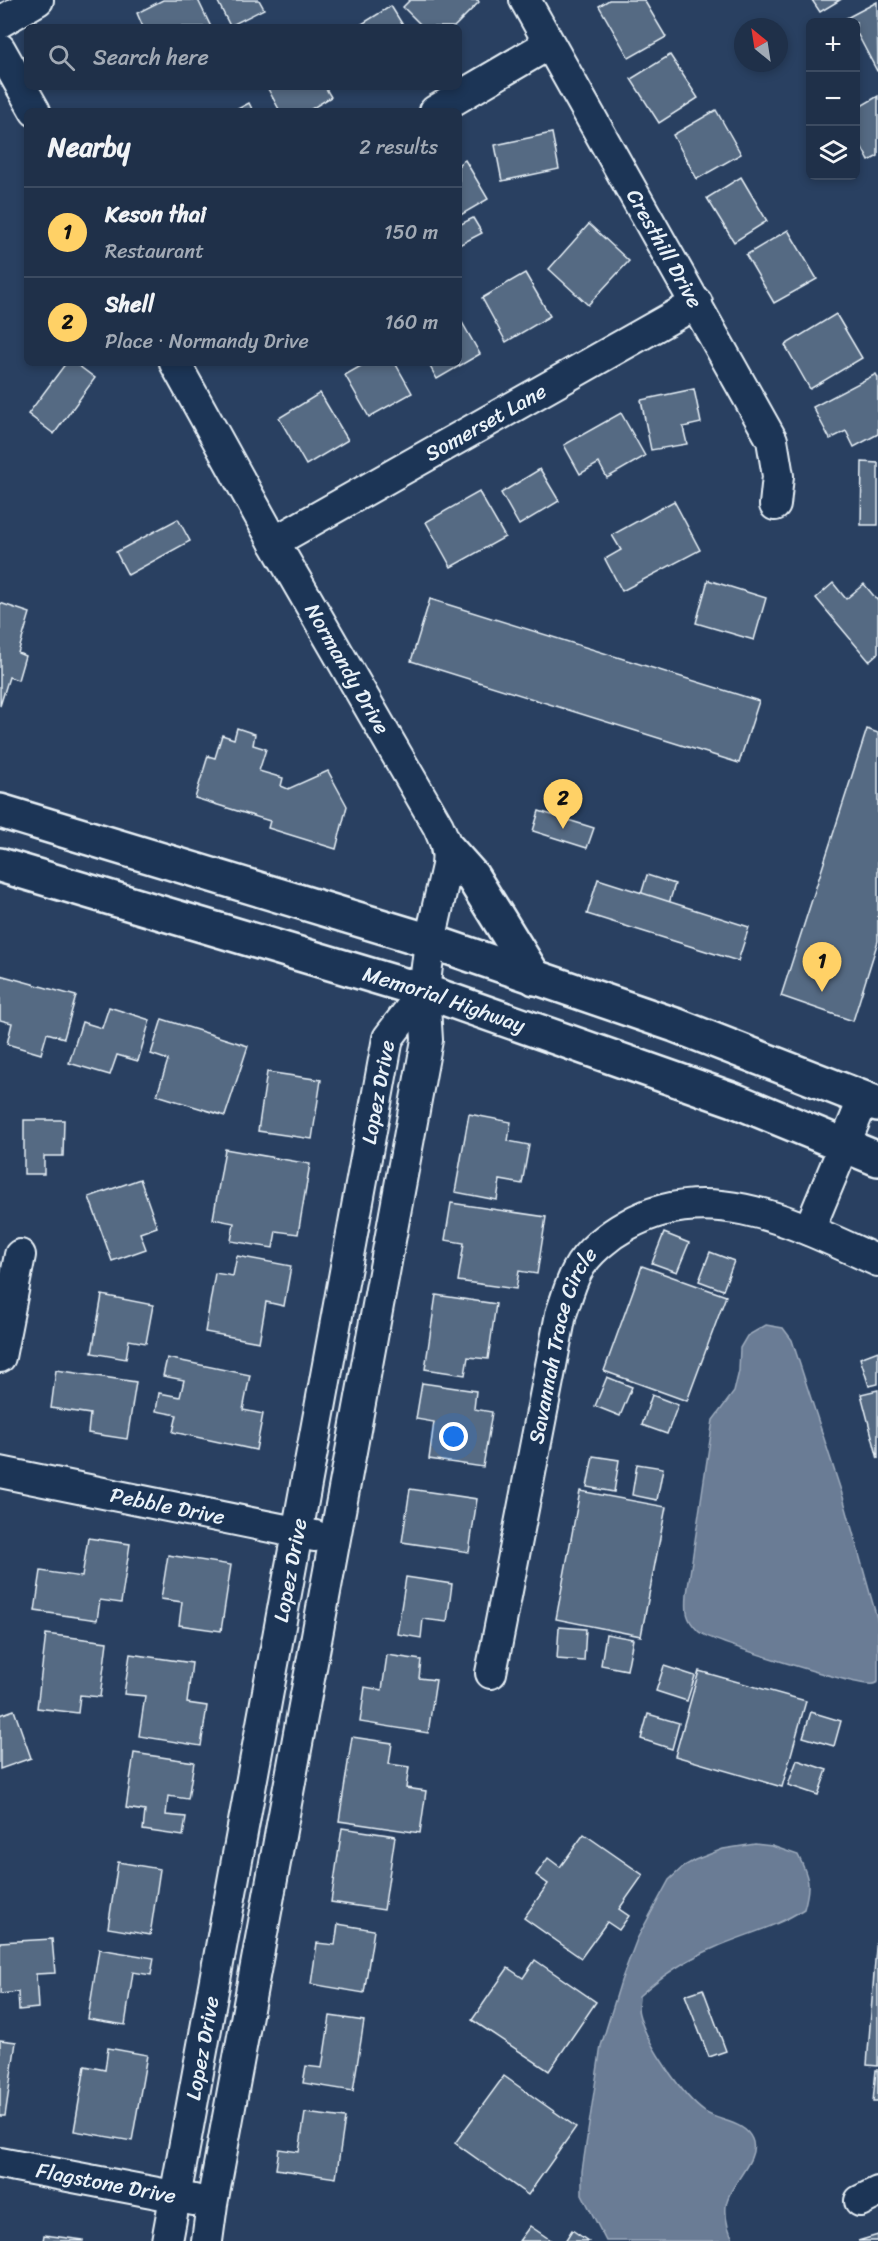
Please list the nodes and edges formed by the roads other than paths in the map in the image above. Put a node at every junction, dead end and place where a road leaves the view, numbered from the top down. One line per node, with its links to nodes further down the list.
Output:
1 (38, 0): 3 (street)
2 (525, 0): 4 (street, Cresthill Drive)
3 (0, 22)
4 (549, 44): 7 (street); 8 (street, Cresthill Drive)
5 (0, 49): 6 (street)
6 (33, 108)
7 (440, 108)
8 (697, 303): 10 (street, Cresthill Drive); 11 (street, Somerset Lane)
9 (177, 366): 11 (street, Normandy Drive)
10 (775, 505)
11 (274, 542): 13 (street, Normandy Drive)
12 (0, 811): 15 (main road)
13 (448, 849): 15 (street, Normandy Drive); 16 (main road)
14 (0, 865): 17 (main road, Memorial Highway)
15 (430, 941): 16 (main road); 17 (street, Normandy Drive)
16 (535, 978): 18 (main road)
17 (424, 991): 19 (main road, Memorial Highway); 26 (street, Lopez Drive); 27 (street, Lopez Drive)
18 (871, 1101): 19 (street)
19 (844, 1146): 20 (main road, Memorial Highway); 21 (street)
20 (878, 1159)
21 (809, 1230): 23 (street, Savannah Trace Circle); 28 (street, Savannah Trace Circle)
22 (20, 1255): 24 (street)
23 (878, 1261)
24 (0, 1358)
25 (0, 1473): 26 (street, Pebble Drive)
26 (296, 1532): 27 (street, Pebble Drive); 30 (street, Lopez Drive)
27 (336, 1539): 31 (street, Lopez Drive)
28 (491, 1673)
29 (0, 2163): 30 (street, Flagstone Drive)
30 (174, 2196): 31 (street, Flagstone Drive); 32 (street, Lopez Drive)
31 (212, 2204): 33 (street, Lopez Drive)
32 (166, 2241)
33 (207, 2241)

